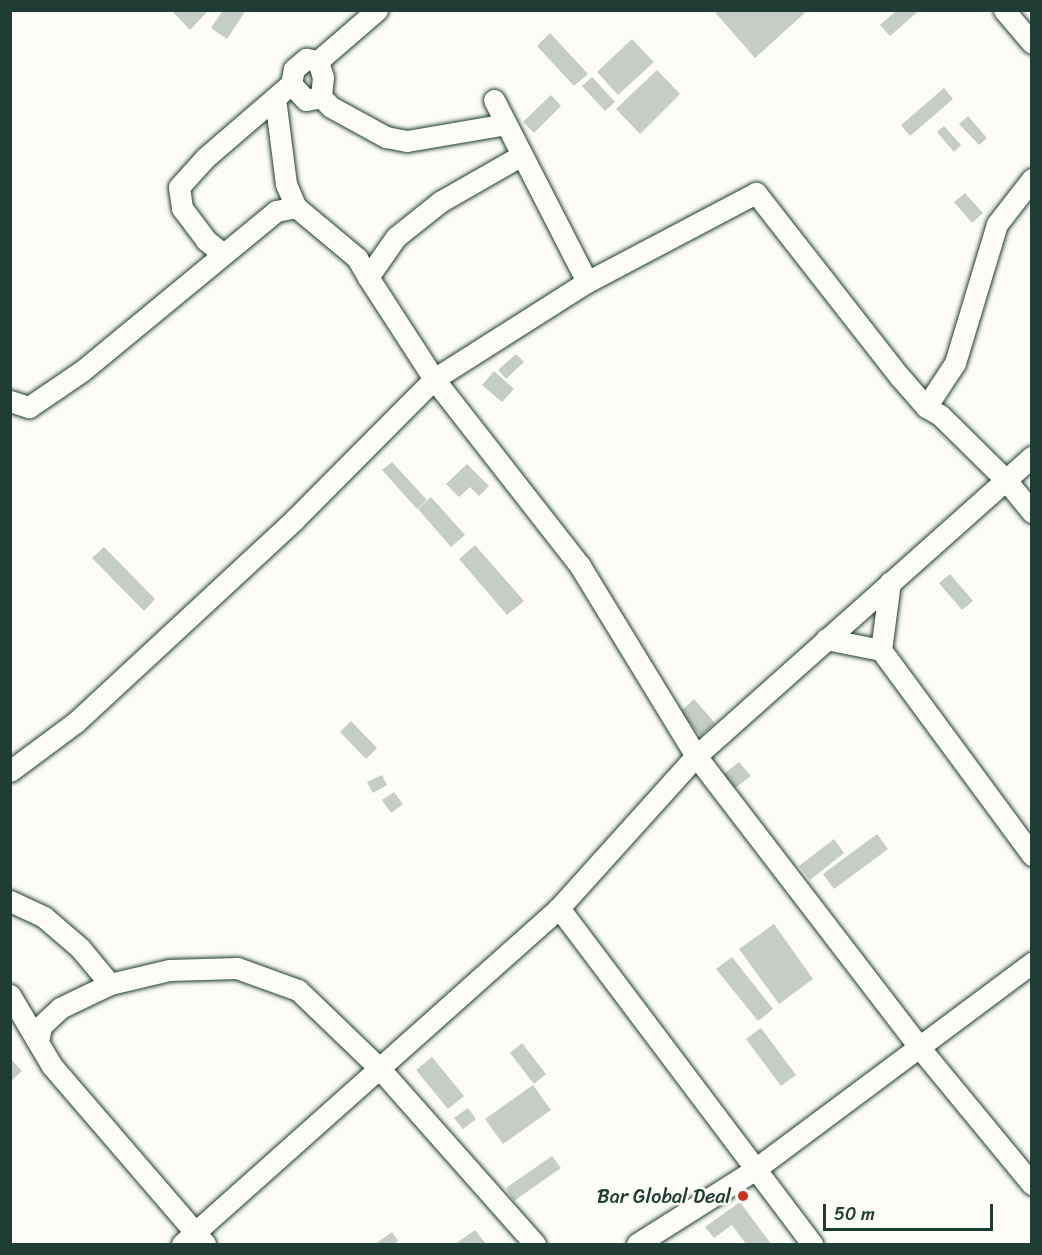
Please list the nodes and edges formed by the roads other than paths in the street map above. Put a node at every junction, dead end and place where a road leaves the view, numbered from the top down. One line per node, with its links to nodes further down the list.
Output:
1 (377, 10): 4 (street)
2 (1004, 10): 3 (street)
3 (1032, 43)
4 (318, 61): 5 (street); 6 (street)
5 (283, 91): 6 (street); 11 (street); 12 (street)
6 (321, 97): 8 (street)
7 (494, 100): 8 (street)
8 (506, 124): 9 (street)
9 (522, 155): 13 (street); 14 (street)
10 (1032, 179): 17 (street)
11 (296, 207): 12 (street); 13 (street)
12 (223, 254): 16 (street)
13 (368, 277): 15 (street)
14 (587, 282): 15 (street); 17 (street)
15 (434, 380): 24 (street); 25 (street)
16 (10, 401)
17 (926, 407): 19 (street)
18 (1032, 457): 19 (street)
19 (1005, 479): 20 (street); 21 (street)
20 (1032, 512)
21 (890, 582): 22 (street); 23 (street)
22 (826, 639): 23 (street); 24 (street)
23 (881, 650): 26 (street)
24 (696, 756): 28 (street); 33 (street)
25 (10, 771)
26 (1032, 855)
27 (10, 901): 30 (street)
28 (559, 908): 34 (street); 35 (street)
29 (1032, 963): 33 (street)
30 (110, 984): 32 (street); 34 (street)
31 (10, 995): 32 (street)
32 (38, 1042): 37 (street)
33 (919, 1047): 35 (street); 36 (street)
34 (380, 1069): 37 (street); 38 (street)
35 (754, 1170): 39 (street); 40 (street)
36 (1032, 1184)
37 (194, 1241)
38 (536, 1245)
39 (637, 1245)
40 (812, 1245)

